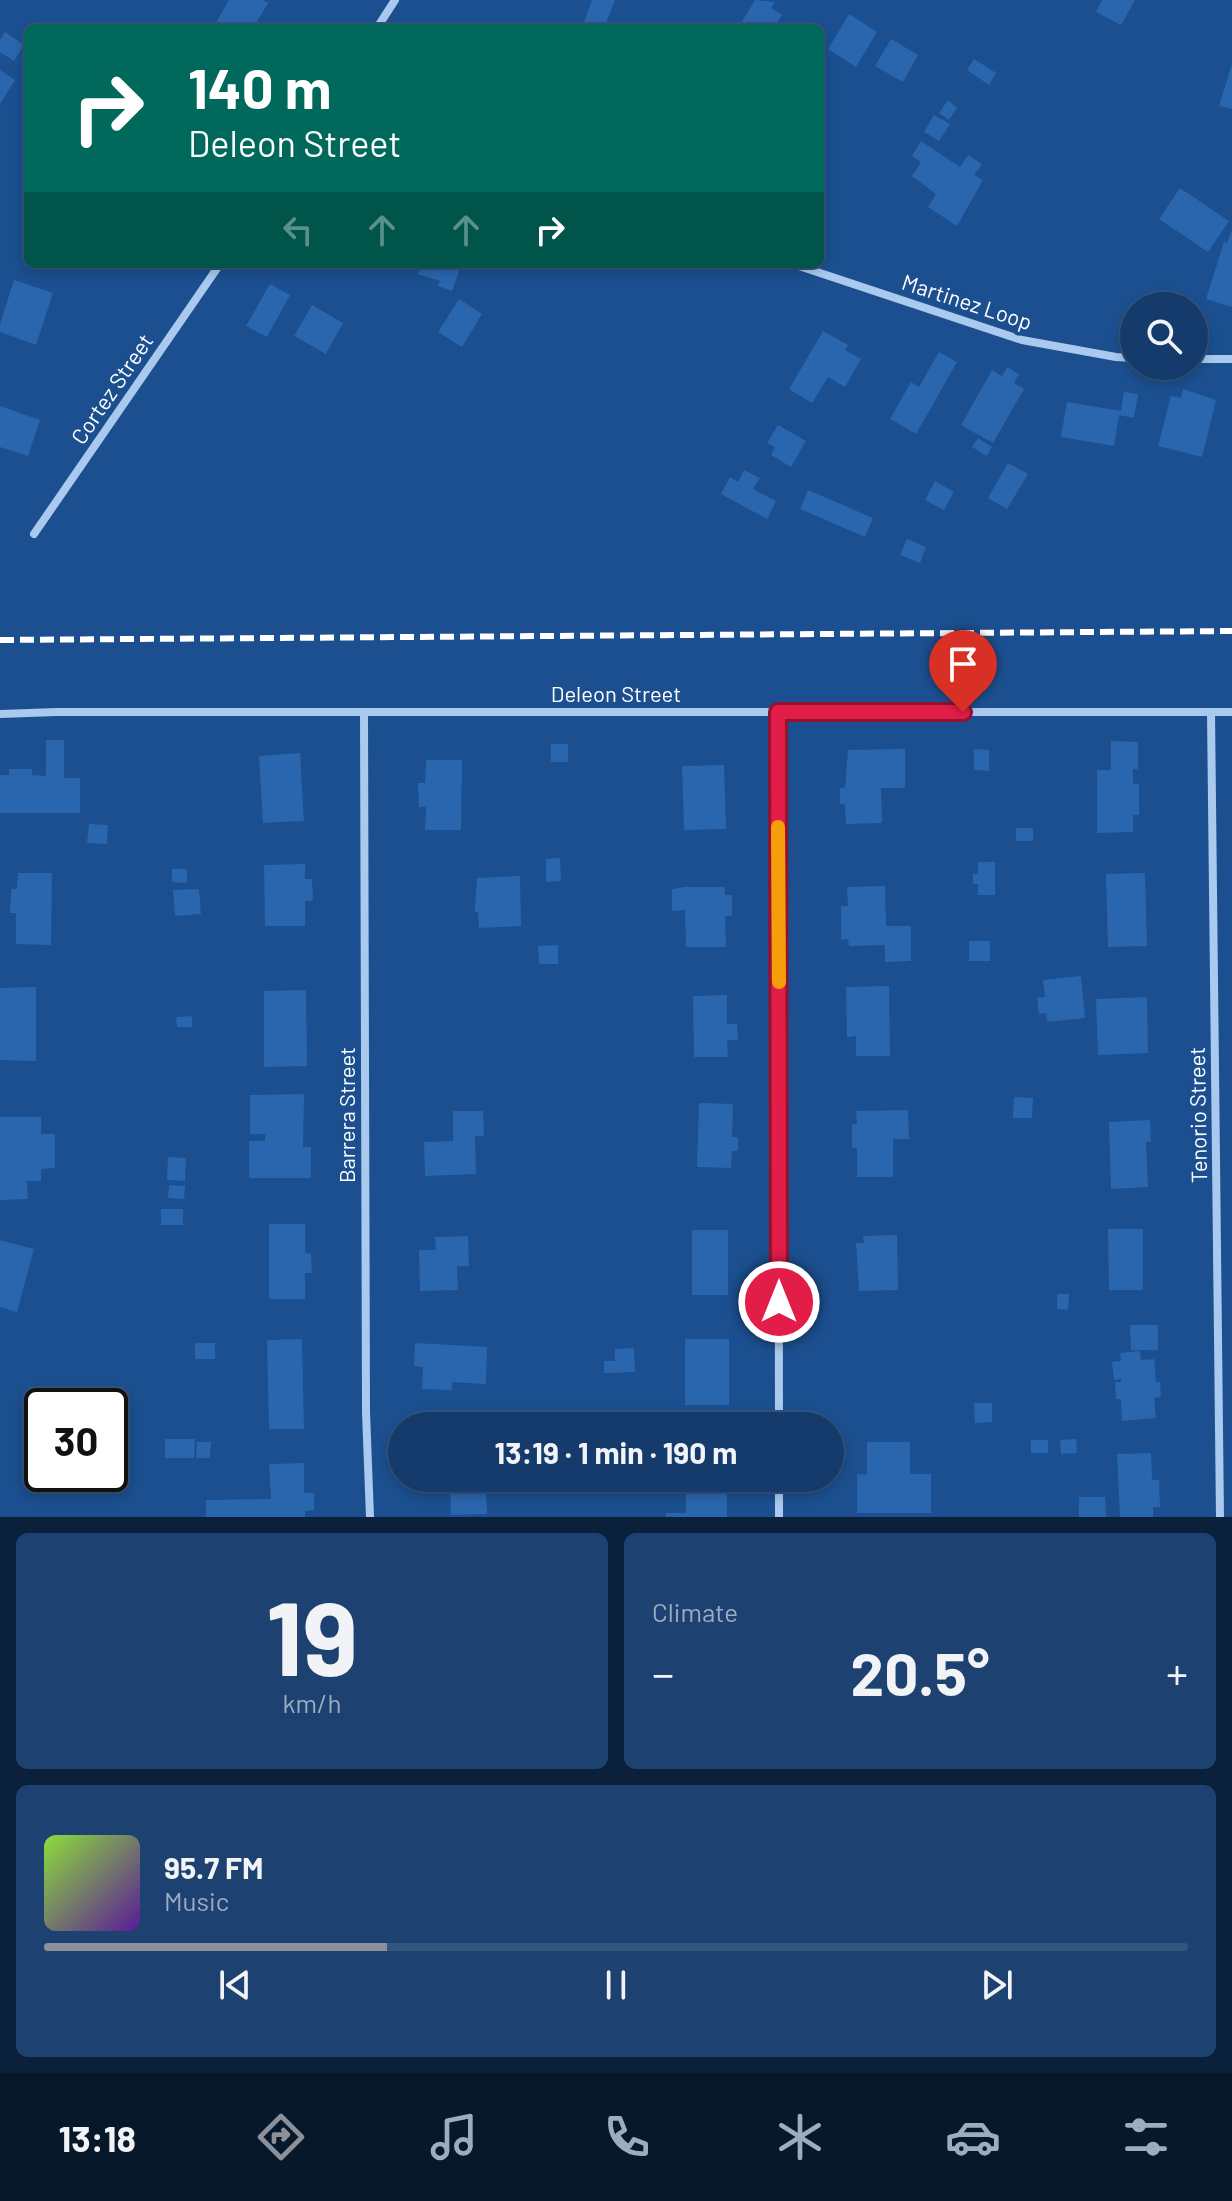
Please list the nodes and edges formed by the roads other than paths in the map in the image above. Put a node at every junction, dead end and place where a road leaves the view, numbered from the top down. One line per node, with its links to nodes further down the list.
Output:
1 (395, 0): 2 (street)
2 (380, 24)
3 (217, 268): 8 (street, Cortez Street)
4 (805, 268): 5 (street, Martinez Loop)
5 (1120, 357)
6 (1208, 359): 7 (street)
7 (1232, 359)
8 (34, 534)
9 (778, 712): 10 (street, Deleon Street); 12 (street, Deleon Street); 14 (street)
10 (1211, 712): 11 (street, Deleon Street); 18 (street, Tenorio Street)
11 (1232, 712)
12 (364, 713): 13 (street, Deleon Street); 16 (street, Barrera Street)
13 (0, 714)
14 (779, 1412)
15 (779, 1492): 17 (street)
16 (370, 1517)
17 (779, 1517)
18 (1220, 1517)

